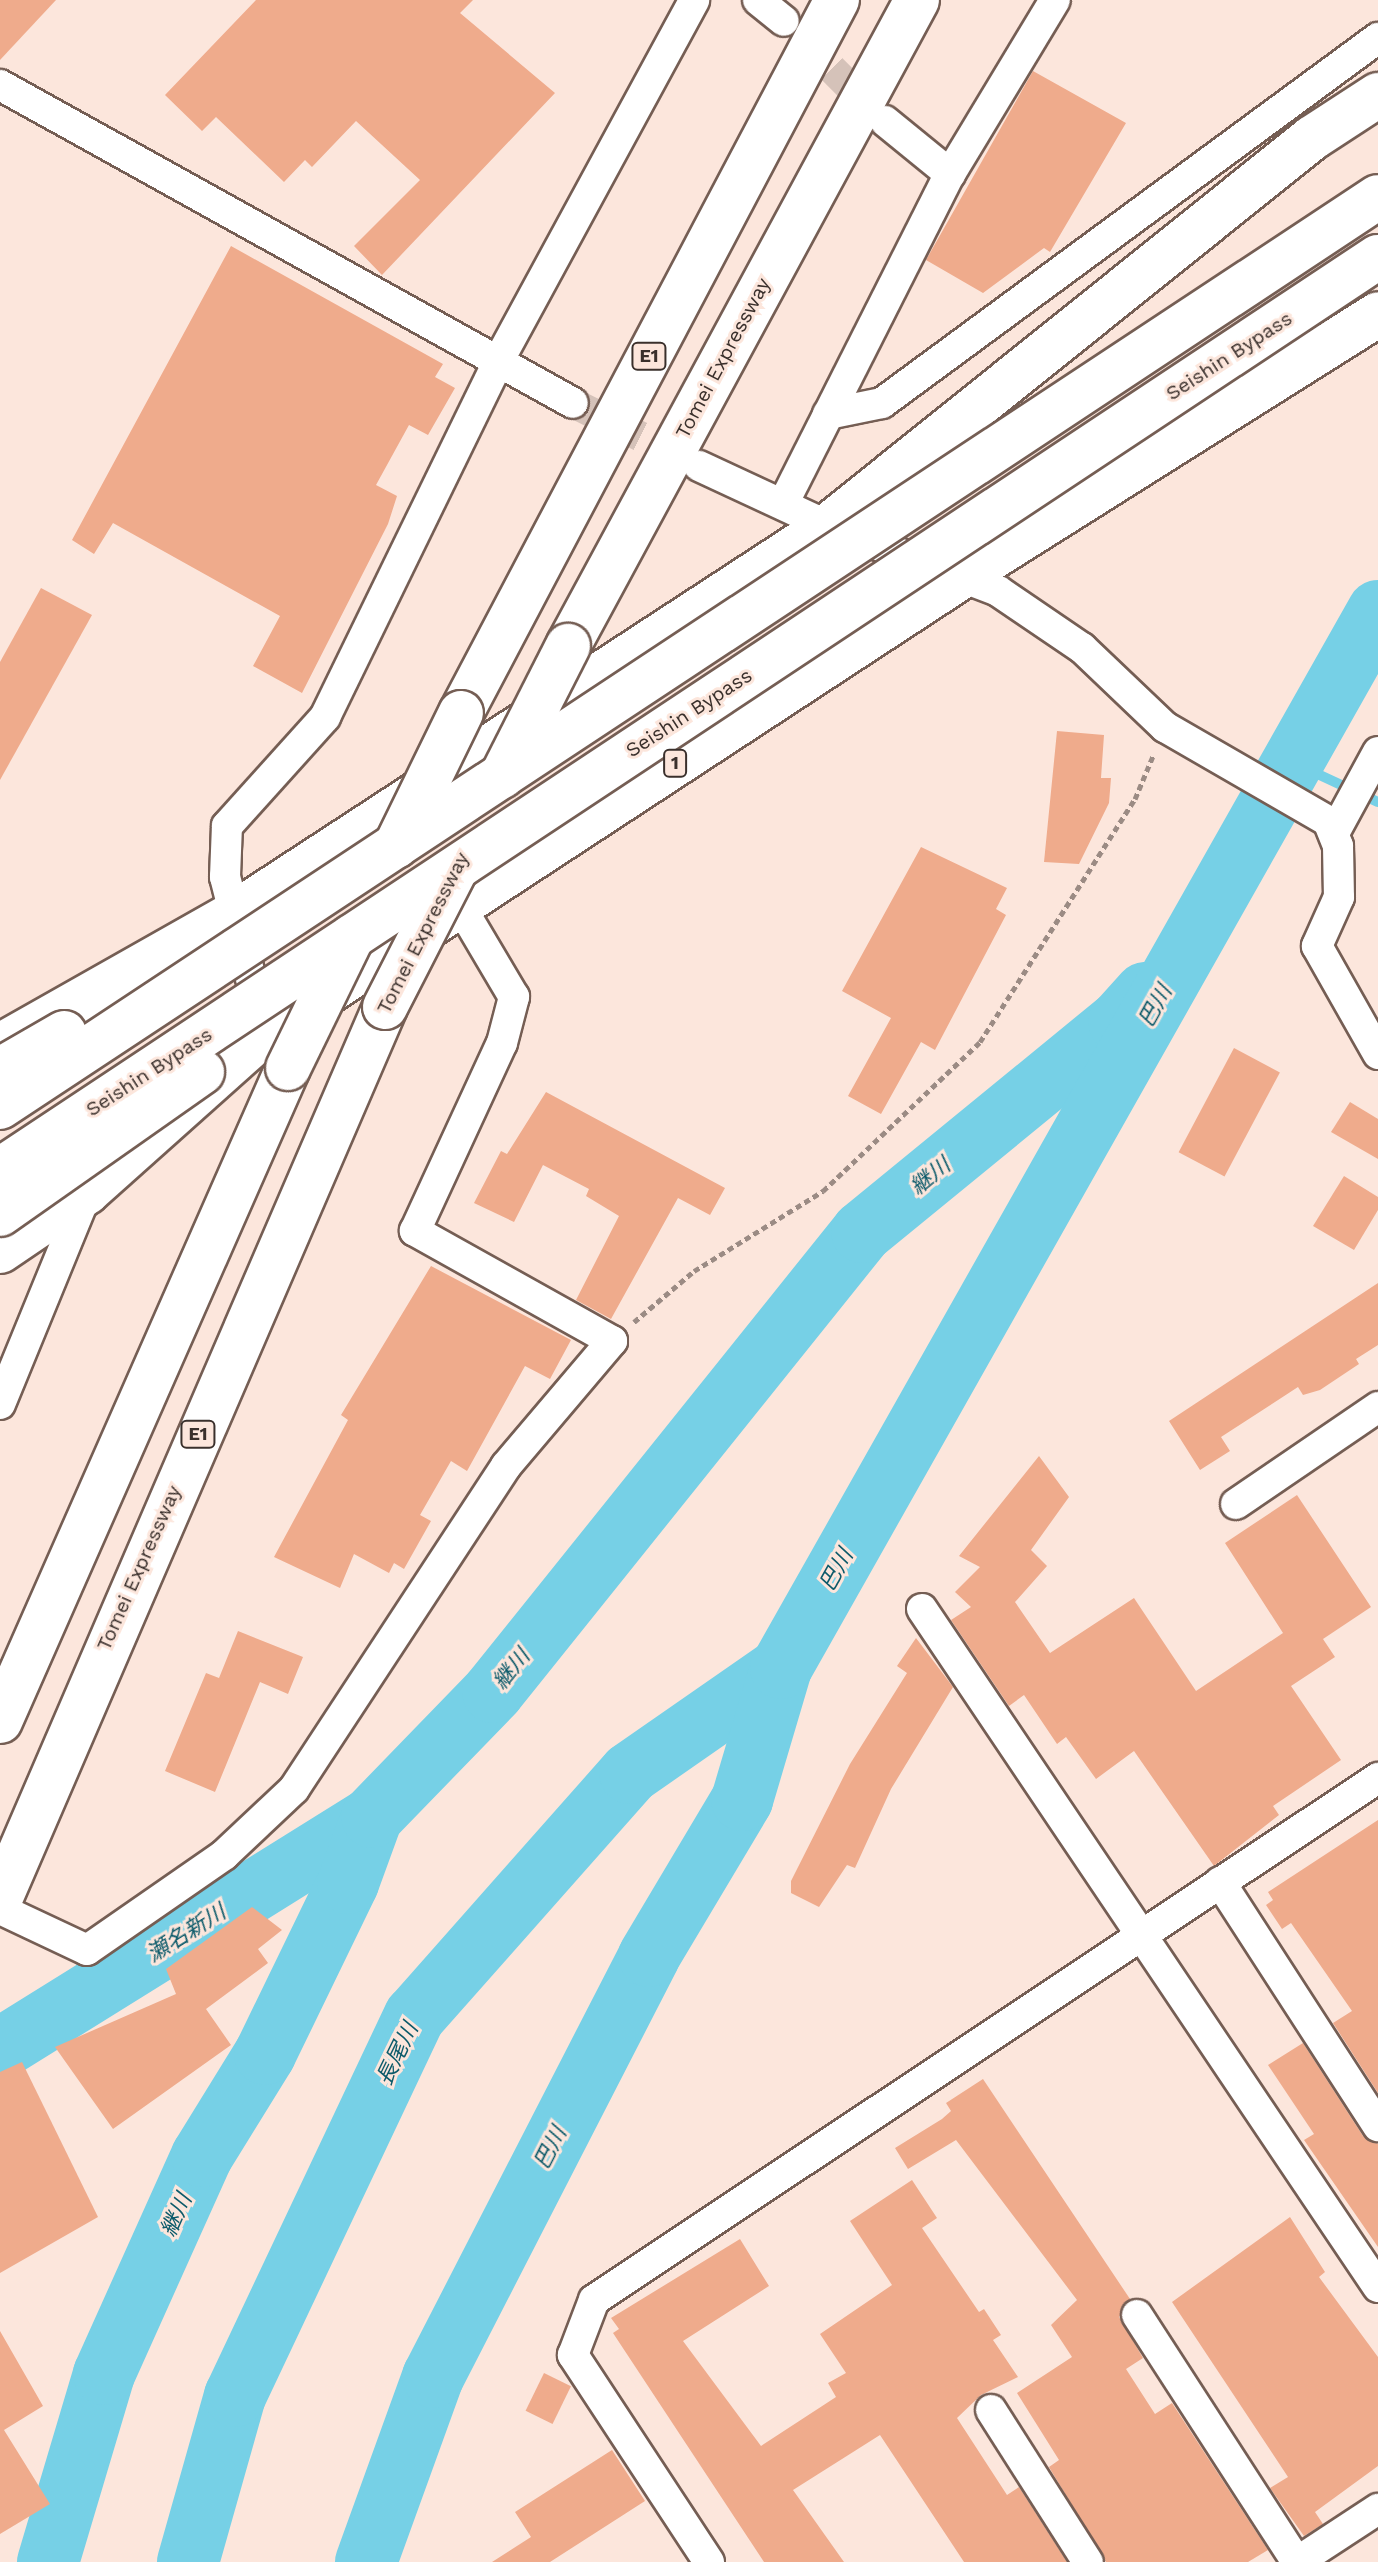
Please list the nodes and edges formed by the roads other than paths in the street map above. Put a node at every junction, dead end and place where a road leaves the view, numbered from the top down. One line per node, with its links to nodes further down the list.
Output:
1 (694, 0): 15 (street)
2 (758, 0): 6 (street)
3 (837, 0): 29 (highway, E1, bridge)
4 (917, 0): 43 (highway, Tomei Expressway / E1, bridge)
5 (1055, 0): 11 (street)
6 (784, 21)
7 (1378, 38): 17 (street)
8 (0, 85): 15 (street)
9 (1378, 95): 20 (highway)
10 (885, 121): 11 (street)
11 (950, 174): 17 (street)
12 (1378, 197): 23 (highway, bridge)
13 (1378, 257): 25 (highway, Seishin Bypass / 1, bridge)
14 (1378, 314): 21 (highway, 1)
15 (500, 358): 16 (street); 27 (street)
16 (573, 403)
17 (828, 414): 19 (street)
18 (699, 466): 19 (street)
19 (783, 504): 20 (street)
20 (828, 526): 21 (street); 27 (highway)
21 (961, 577): 24 (street); 26 (highway, 1)
22 (1378, 752): 24 (street)
23 (470, 797): 31 (highway, bridge); 32 (highway, bridge)
24 (1331, 827): 30 (street)
25 (486, 847): 33 (highway, Seishin Bypass / 1, bridge); 35 (highway, 1, bridge)
26 (459, 904): 29 (highway, 1); 45 (street)
27 (232, 915): 28 (highway); 29 (street)
28 (0, 1047)
29 (277, 1050): 34 (highway, 1); 41 (highway, E1)
30 (1378, 1054)
31 (0, 1070)
32 (0, 1107)
33 (0, 1170)
34 (87, 1192): 36 (highway, 1); 37 (street)
35 (0, 1214)
36 (0, 1251)
37 (0, 1404)
38 (1378, 1407): 39 (street)
39 (1236, 1504)
40 (922, 1609): 46 (street)
41 (0, 1721)
42 (1378, 1778): 44 (street)
43 (7, 1881)
44 (1220, 1882): 46 (street); 47 (street)
45 (0, 1909)
46 (1142, 1934): 48 (street); 53 (street)
47 (1378, 2126)
48 (1378, 2287)
49 (1137, 2315): 52 (street)
50 (991, 2410): 54 (street)
51 (1378, 2509): 52 (street)
52 (1308, 2559)
53 (709, 2562)
54 (1088, 2562)

